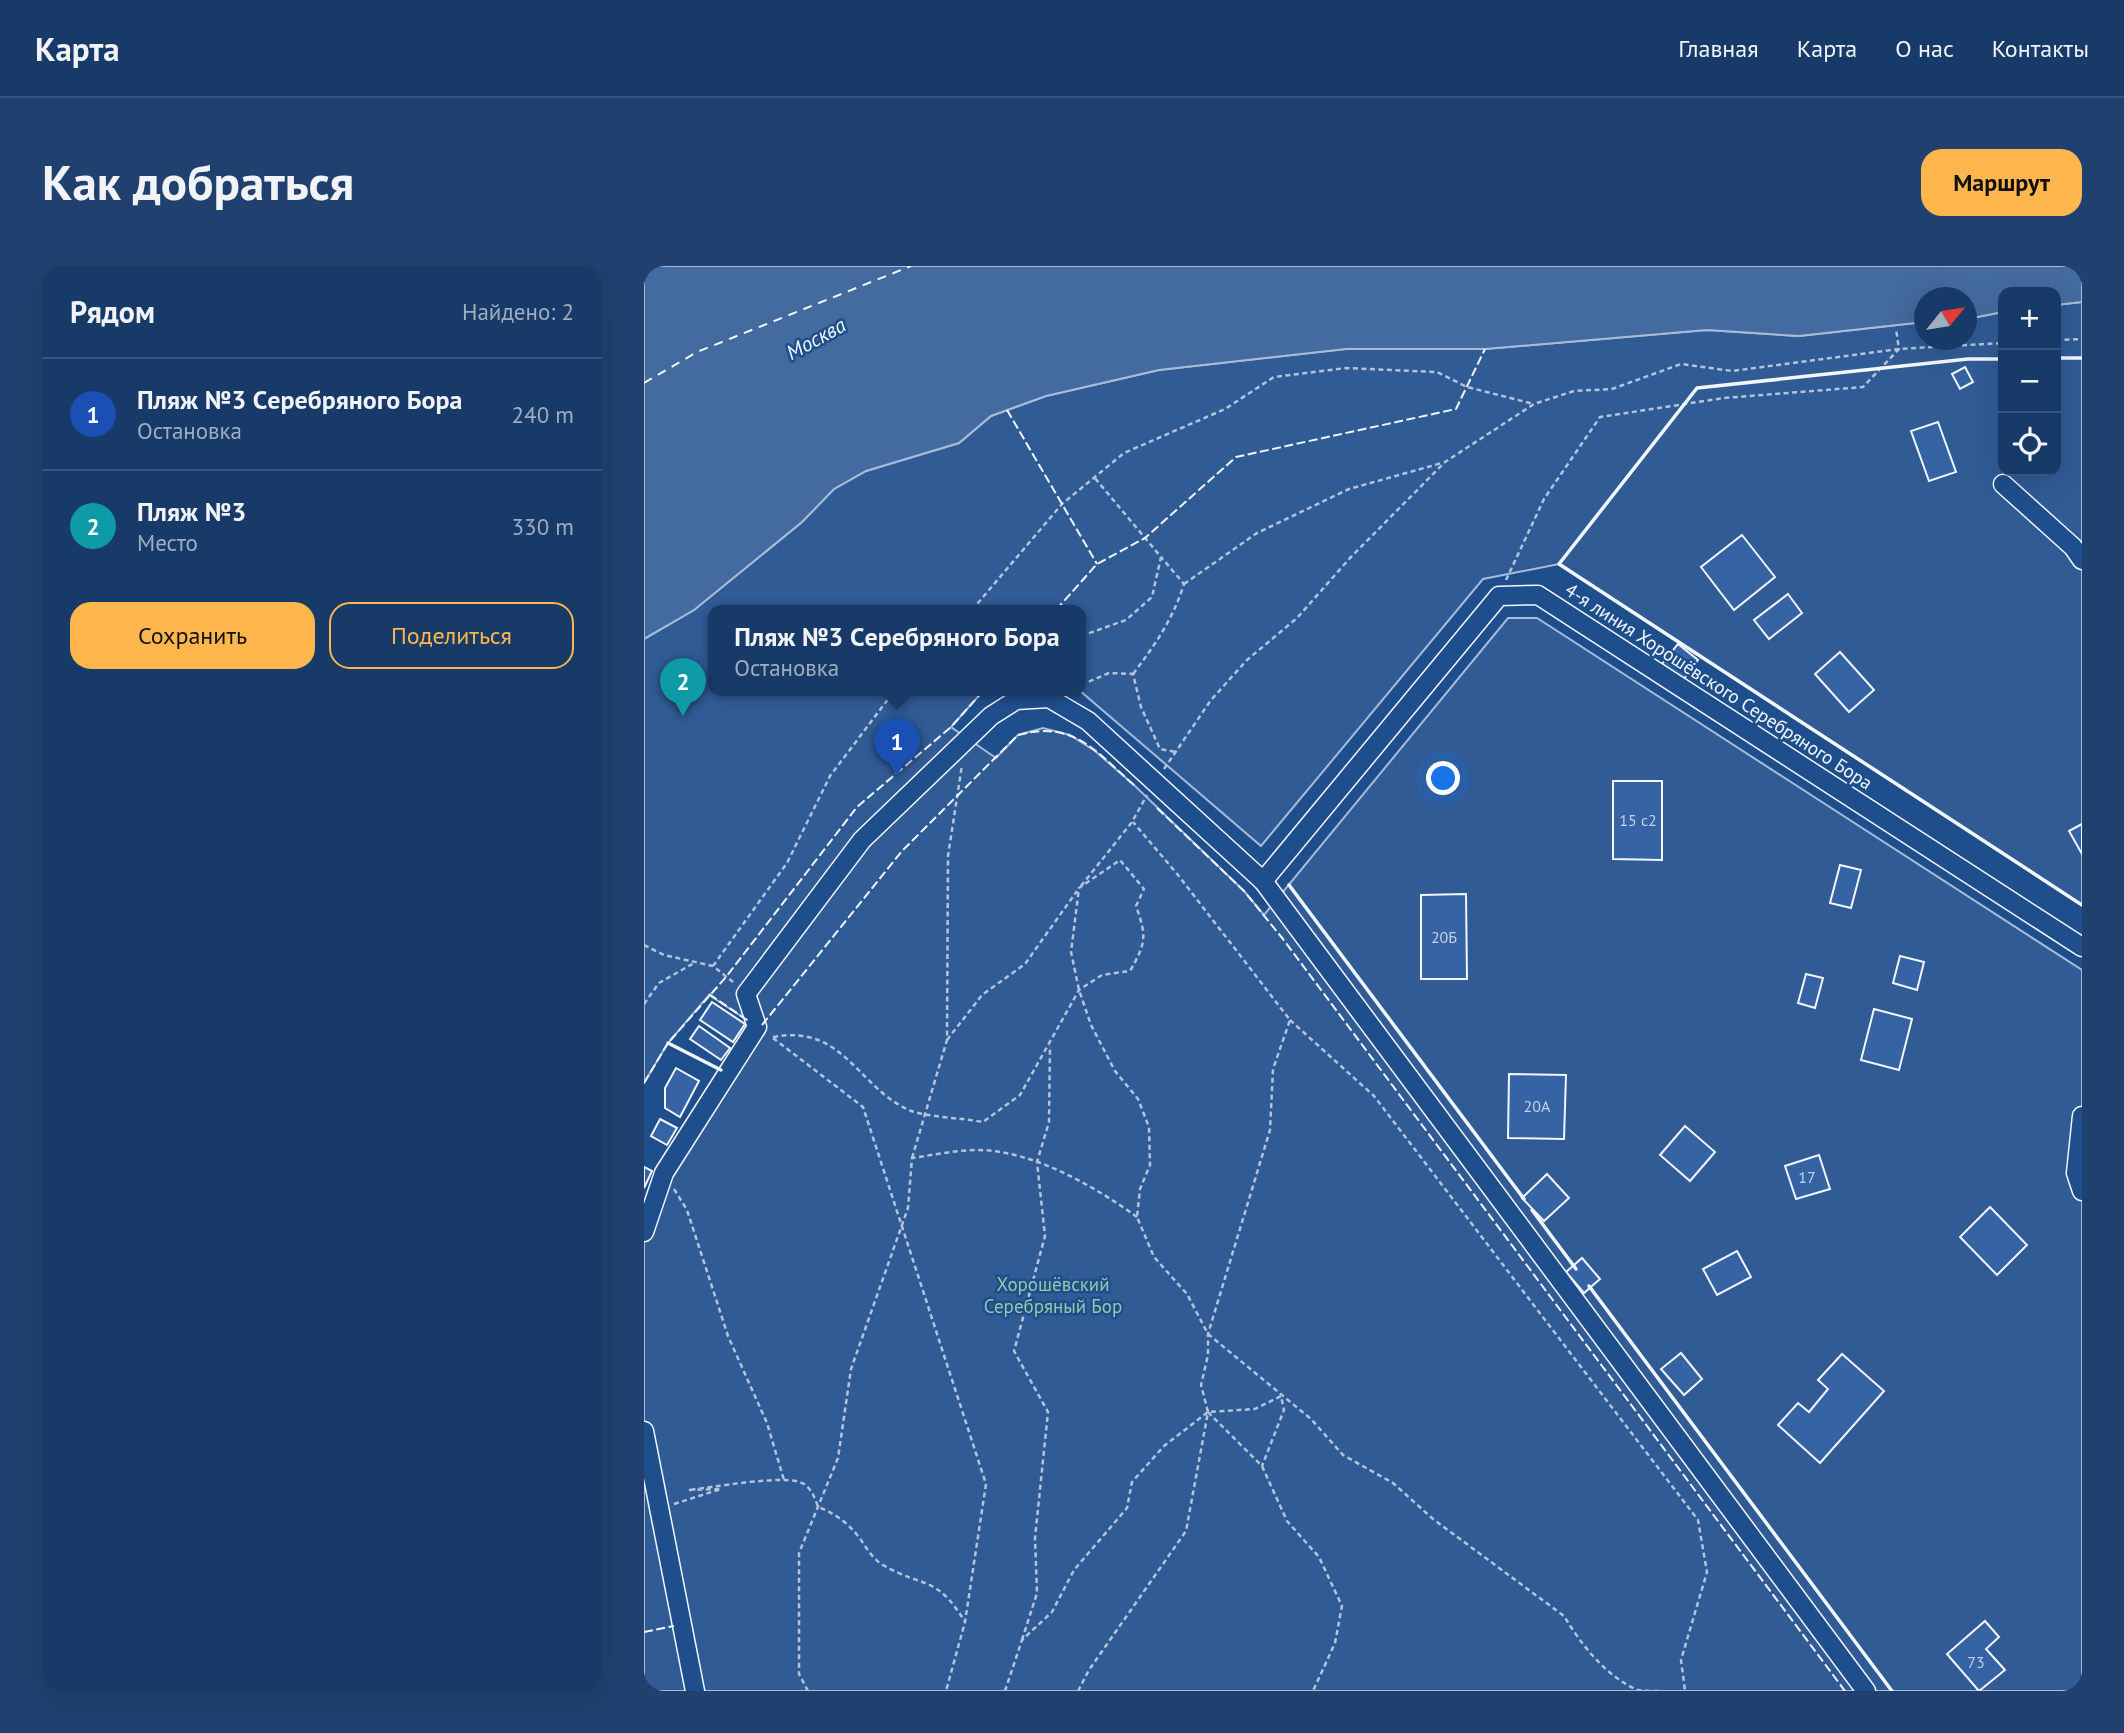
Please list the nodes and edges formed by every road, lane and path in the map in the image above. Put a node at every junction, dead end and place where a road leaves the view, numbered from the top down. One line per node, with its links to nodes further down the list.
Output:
1 (1896, 329): 5 (path)
2 (2082, 339): 3 (path)
3 (2061, 340)
4 (1998, 342): 5 (path)
5 (1899, 349): 6 (path); 13 (path)
6 (1534, 404): 7 (path); 8 (path)
7 (1445, 462): 12 (path); 19 (path)
8 (1094, 477): 10 (path); 14 (path)
9 (2003, 484): 11 (street)
10 (1161, 558): 12 (path); 15 (path)
11 (2082, 561)
12 (1184, 583): 16 (path)
13 (1499, 596): 23 (street); 26 (street, 4-я линия Хорошёвского Серебряного Бора)
14 (976, 605)
15 (1086, 634)
16 (1133, 674): 17 (path); 19 (path)
17 (1086, 683)
18 (890, 696): 28 (path)
19 (1177, 752): 21 (path)
20 (962, 764): 35 (path)
21 (1154, 783): 22 (path); 23 (street); 30 (street)
22 (1132, 822): 24 (path); 32 (path)
23 (1263, 881): 64 (street)
24 (1079, 888): 29 (path); 29 (path); 35 (path)
25 (644, 945): 27 (path)
26 (2082, 947)
27 (694, 963): 28 (path); 31 (path)
28 (713, 966): 30 (path)
29 (1079, 990): 36 (path); 43 (path)
30 (746, 994): 41 (street)
31 (644, 1004)
32 (1290, 1020): 46 (path); 63 (path)
33 (766, 1033): 34 (path)
34 (773, 1037): 37 (path); 44 (path)
35 (947, 1040): 37 (path)
36 (1050, 1046): 37 (path); 40 (path)
37 (925, 1113): 39 (path)
38 (2082, 1116): 42 (street)
39 (912, 1158): 40 (path); 44 (path)
40 (1037, 1162): 43 (path); 55 (path)
41 (664, 1174): 45 (street); 51 (path)
42 (2082, 1191)
43 (1137, 1217): 46 (path)
44 (902, 1223): 52 (path); 54 (path)
45 (644, 1232)
46 (1208, 1334): 47 (path); 48 (path)
47 (1281, 1396): 48 (path); 50 (path); 62 (path)
48 (1208, 1412): 50 (path); 55 (path); 60 (path)
49 (644, 1431): 53 (street)
50 (1262, 1466): 61 (path)
51 (784, 1480): 52 (path); 53 (path)
52 (818, 1507): 54 (path); 57 (path)
53 (662, 1520): 56 (street)
54 (965, 1622): 58 (path)
55 (1022, 1640): 59 (path)
56 (695, 1691)
57 (808, 1691)
58 (946, 1691)
59 (1005, 1691)
60 (1079, 1691)
61 (1313, 1691)
62 (1660, 1691)
63 (1685, 1691)
64 (1866, 1691)

